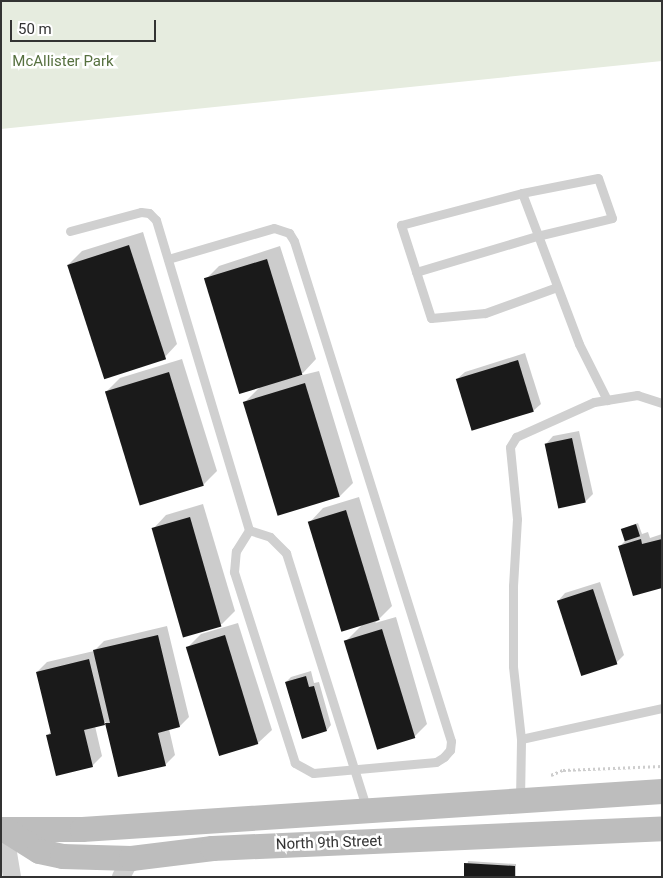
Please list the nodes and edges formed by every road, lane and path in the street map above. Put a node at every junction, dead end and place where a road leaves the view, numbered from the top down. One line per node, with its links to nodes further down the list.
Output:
1 (522, 193): 3 (lane); 3 (lane); 5 (lane)
2 (70, 231): 4 (lane)
3 (537, 236): 5 (lane); 6 (lane)
4 (168, 259): 9 (lane); 13 (lane)
5 (416, 272): 6 (lane)
6 (557, 287): 7 (lane)
7 (607, 400): 8 (lane); 11 (lane)
8 (662, 403)
9 (250, 530): 13 (lane); 13 (lane)
10 (662, 708): 11 (lane)
11 (520, 739): 16 (lane)
12 (662, 766): 14 (path)
13 (354, 770): 17 (lane)
14 (550, 776)
15 (662, 791): 16 (main road, North 9th Street)
16 (520, 800): 17 (main road, North 9th Street)
17 (367, 810): 18 (main road, North 9th Street)
18 (2, 825): 20 (main road, North 9th Street); 21 (street)
19 (662, 828): 20 (main road, North 9th Street)
20 (126, 867)
21 (12, 877)

